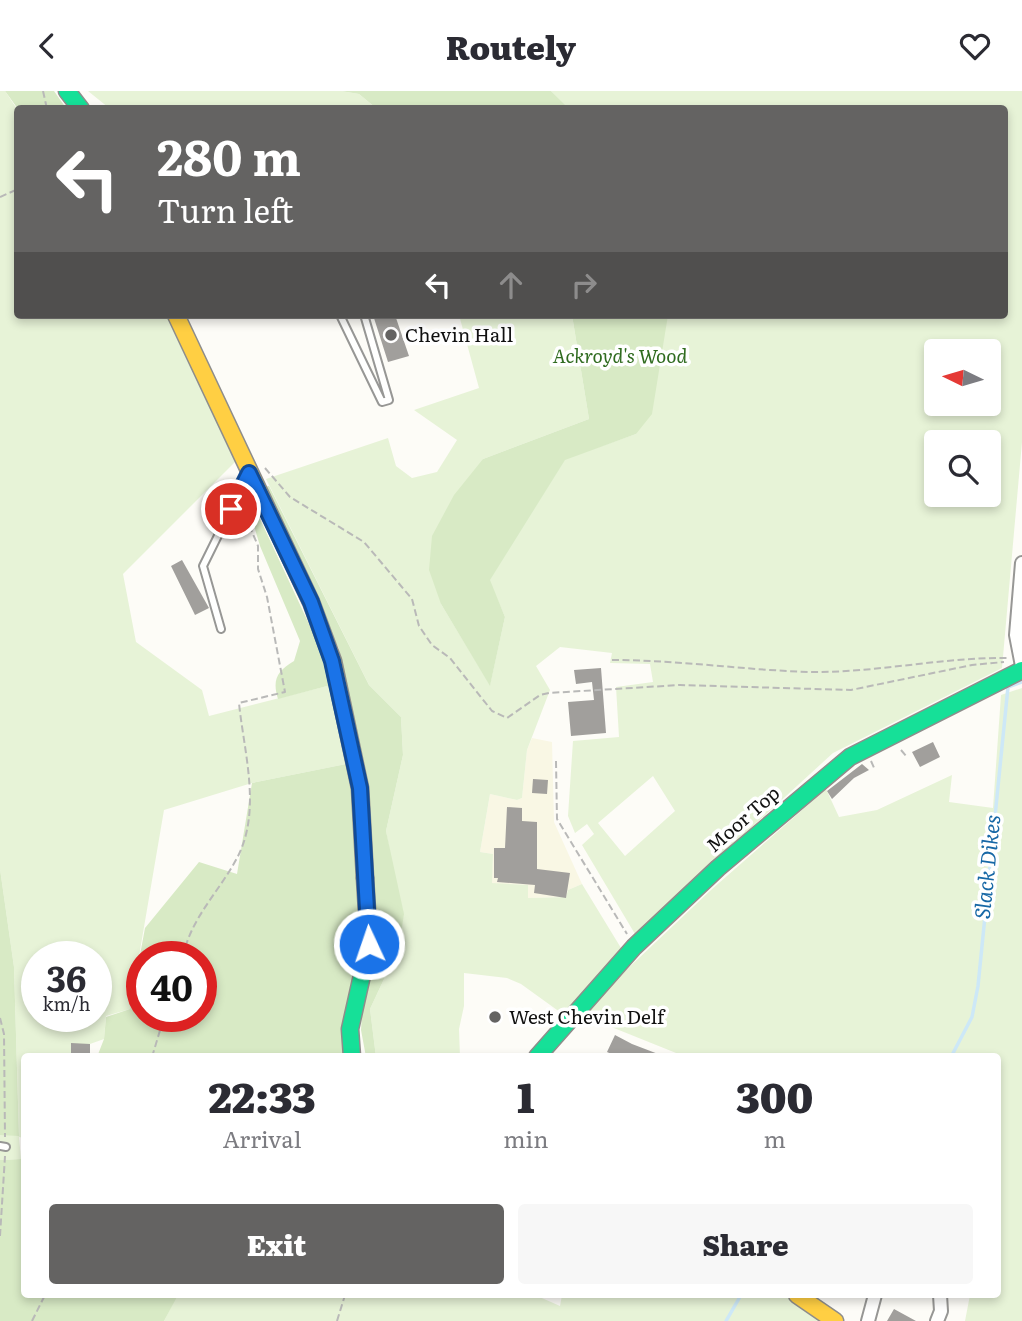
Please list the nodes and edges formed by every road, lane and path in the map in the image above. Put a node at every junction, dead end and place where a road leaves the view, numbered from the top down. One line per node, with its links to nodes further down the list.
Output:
1 (67, 91): 2 (street)
2 (78, 105)
3 (180, 319): 6 (street)
4 (342, 319): 5 (lane)
5 (365, 319)
6 (249, 473): 7 (lane); 12 (path); 19 (street)
7 (241, 489): 10 (lane); 14 (path)
8 (1022, 563): 9 (street)
9 (1021, 596): 12 (street)
10 (221, 628)
11 (612, 660): 12 (path)
12 (1020, 664): 15 (street, Moor Top)
13 (556, 761): 15 (path)
14 (188, 941)
15 (634, 947): 20 (street, Moor Top)
16 (0, 1018): 21 (path)
17 (160, 1032): 18 (path)
18 (153, 1053)
19 (352, 1053)
20 (541, 1053)
21 (3, 1146): 22 (path)
22 (0, 1236)
23 (44, 1298): 28 (path)
24 (344, 1298): 29 (path)
25 (801, 1298): 30 (street)
26 (874, 1298): 31 (street)
27 (940, 1298): 32 (street)
28 (32, 1321)
29 (337, 1321)
30 (835, 1321)
31 (868, 1321)
32 (937, 1321)

